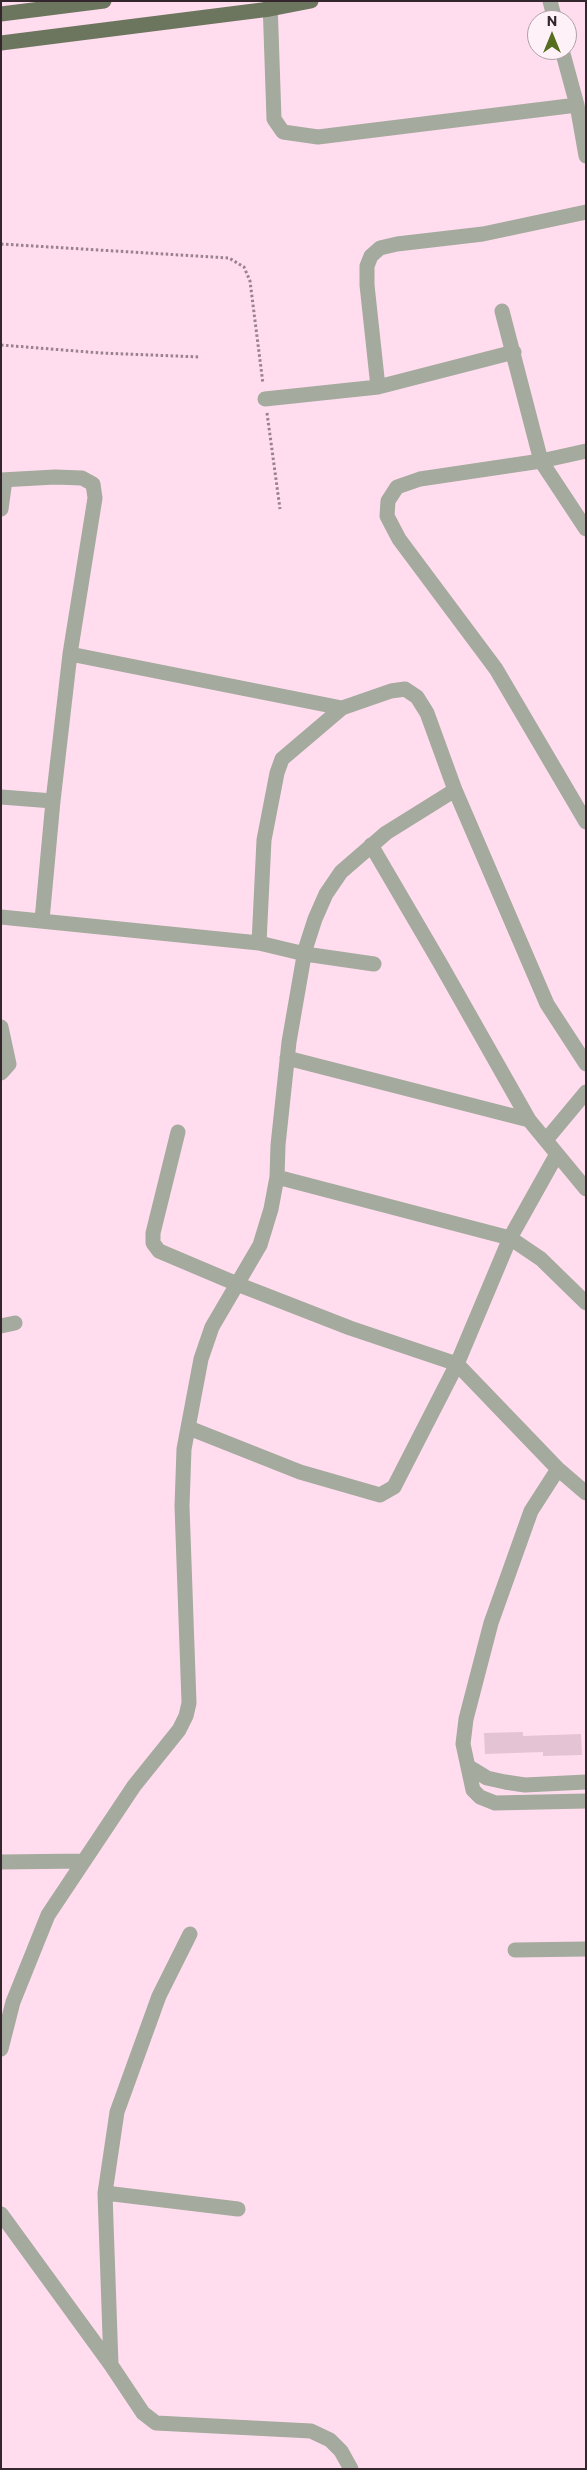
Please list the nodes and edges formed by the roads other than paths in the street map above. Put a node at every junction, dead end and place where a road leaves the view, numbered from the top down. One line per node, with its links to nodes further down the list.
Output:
1 (104, 1): 4 (main road)
2 (310, 1): 3 (main road)
3 (270, 5): 5 (main road); 7 (street)
4 (1, 14)
5 (1, 43)
6 (565, 60): 7 (street)
7 (577, 105): 8 (street)
8 (586, 156)
9 (586, 212): 12 (street)
10 (502, 311): 11 (street)
11 (514, 352): 12 (street); 15 (street)
12 (378, 387): 13 (street)
13 (265, 398)
14 (586, 451): 15 (street)
15 (542, 461): 18 (street); 24 (street)
16 (3, 480): 17 (street); 19 (street)
17 (1, 509)
18 (586, 529)
19 (70, 654): 20 (street); 23 (street)
20 (342, 708): 21 (street); 28 (street)
21 (455, 790): 25 (street); 33 (street)
22 (1, 797): 23 (street)
23 (53, 801): 27 (street)
24 (586, 822)
25 (371, 845): 29 (street); 36 (street)
26 (1, 917): 27 (street)
27 (42, 920): 28 (street)
28 (259, 943): 29 (street)
29 (305, 954): 30 (street); 32 (street)
30 (374, 964)
31 (1, 1027): 34 (street)
32 (287, 1058): 36 (street); 40 (street)
33 (586, 1064)
34 (1, 1073)
35 (586, 1092): 38 (street)
36 (529, 1120): 38 (street)
37 (178, 1132): 43 (street)
38 (546, 1140): 39 (street)
39 (557, 1154): 41 (street); 42 (street)
40 (277, 1176): 42 (street); 43 (street)
41 (586, 1189)
42 (510, 1238): 44 (street); 45 (street)
43 (237, 1284): 45 (street); 46 (street)
44 (586, 1303)
45 (457, 1364): 46 (street); 47 (street)
46 (188, 1428): 52 (street)
47 (558, 1469): 48 (street); 49 (street)
48 (586, 1493)
49 (468, 1767): 50 (street); 51 (street)
50 (586, 1782)
51 (586, 1802)
52 (84, 1861): 53 (street); 57 (street)
53 (1, 1862)
54 (190, 1934): 58 (street)
55 (586, 1949): 56 (street)
56 (515, 1950)
57 (1, 2048)
58 (105, 2193): 59 (street); 61 (street)
59 (238, 2209)
60 (1, 2214): 61 (street)
61 (111, 2365): 62 (street)
62 (351, 2469)

